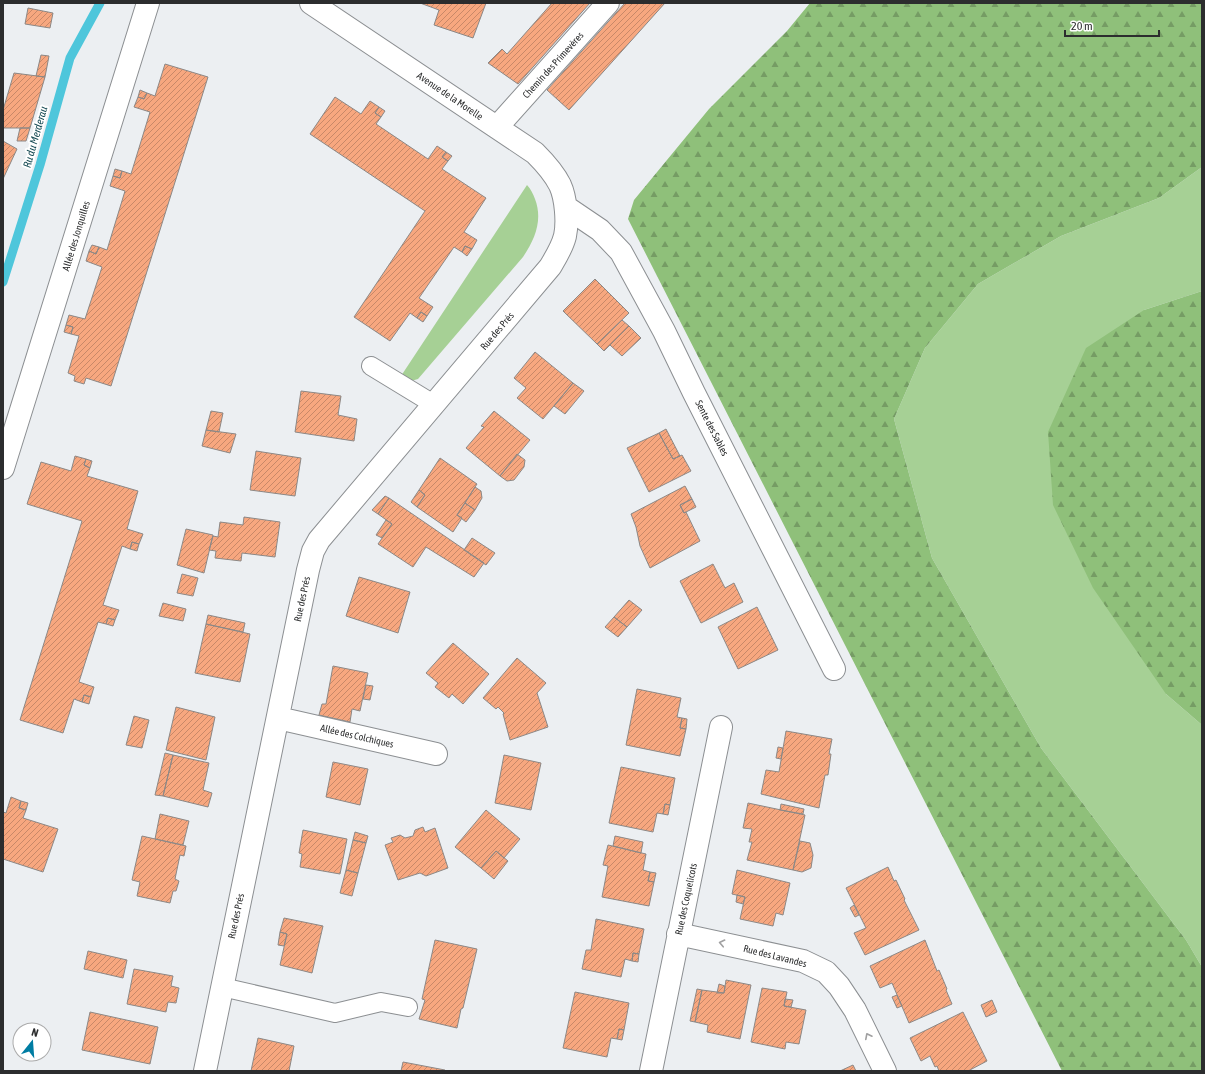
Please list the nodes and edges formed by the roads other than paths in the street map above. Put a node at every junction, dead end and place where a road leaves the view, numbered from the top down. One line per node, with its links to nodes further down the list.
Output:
1 (148, 3): 8 (street, Allée des Jonquilles)
2 (311, 3): 4 (street, Avenue de la Morelle)
3 (608, 3): 4 (street, Chemin des Primevères)
4 (497, 127): 5 (street, Avenue de la Morelle)
5 (566, 208): 7 (street, Rue des Prés); 9 (street, Sente des Sables)
6 (372, 366): 7 (lane)
7 (435, 404): 10 (street, Rue des Prés)
8 (3, 468)
9 (834, 669)
10 (278, 718): 12 (street, Allée des Colchiques); 14 (street, Rue des Prés)
11 (721, 726): 13 (street, Rue des Coquelicots)
12 (436, 754)
13 (678, 934): 17 (street, Rue des Coquelicots); 18 (street, Rue des Lavandes, one-way to 13)
14 (222, 987): 15 (lane); 16 (street, Rue des Prés)
15 (408, 1007)
16 (205, 1071)
17 (651, 1071)
18 (885, 1071)

